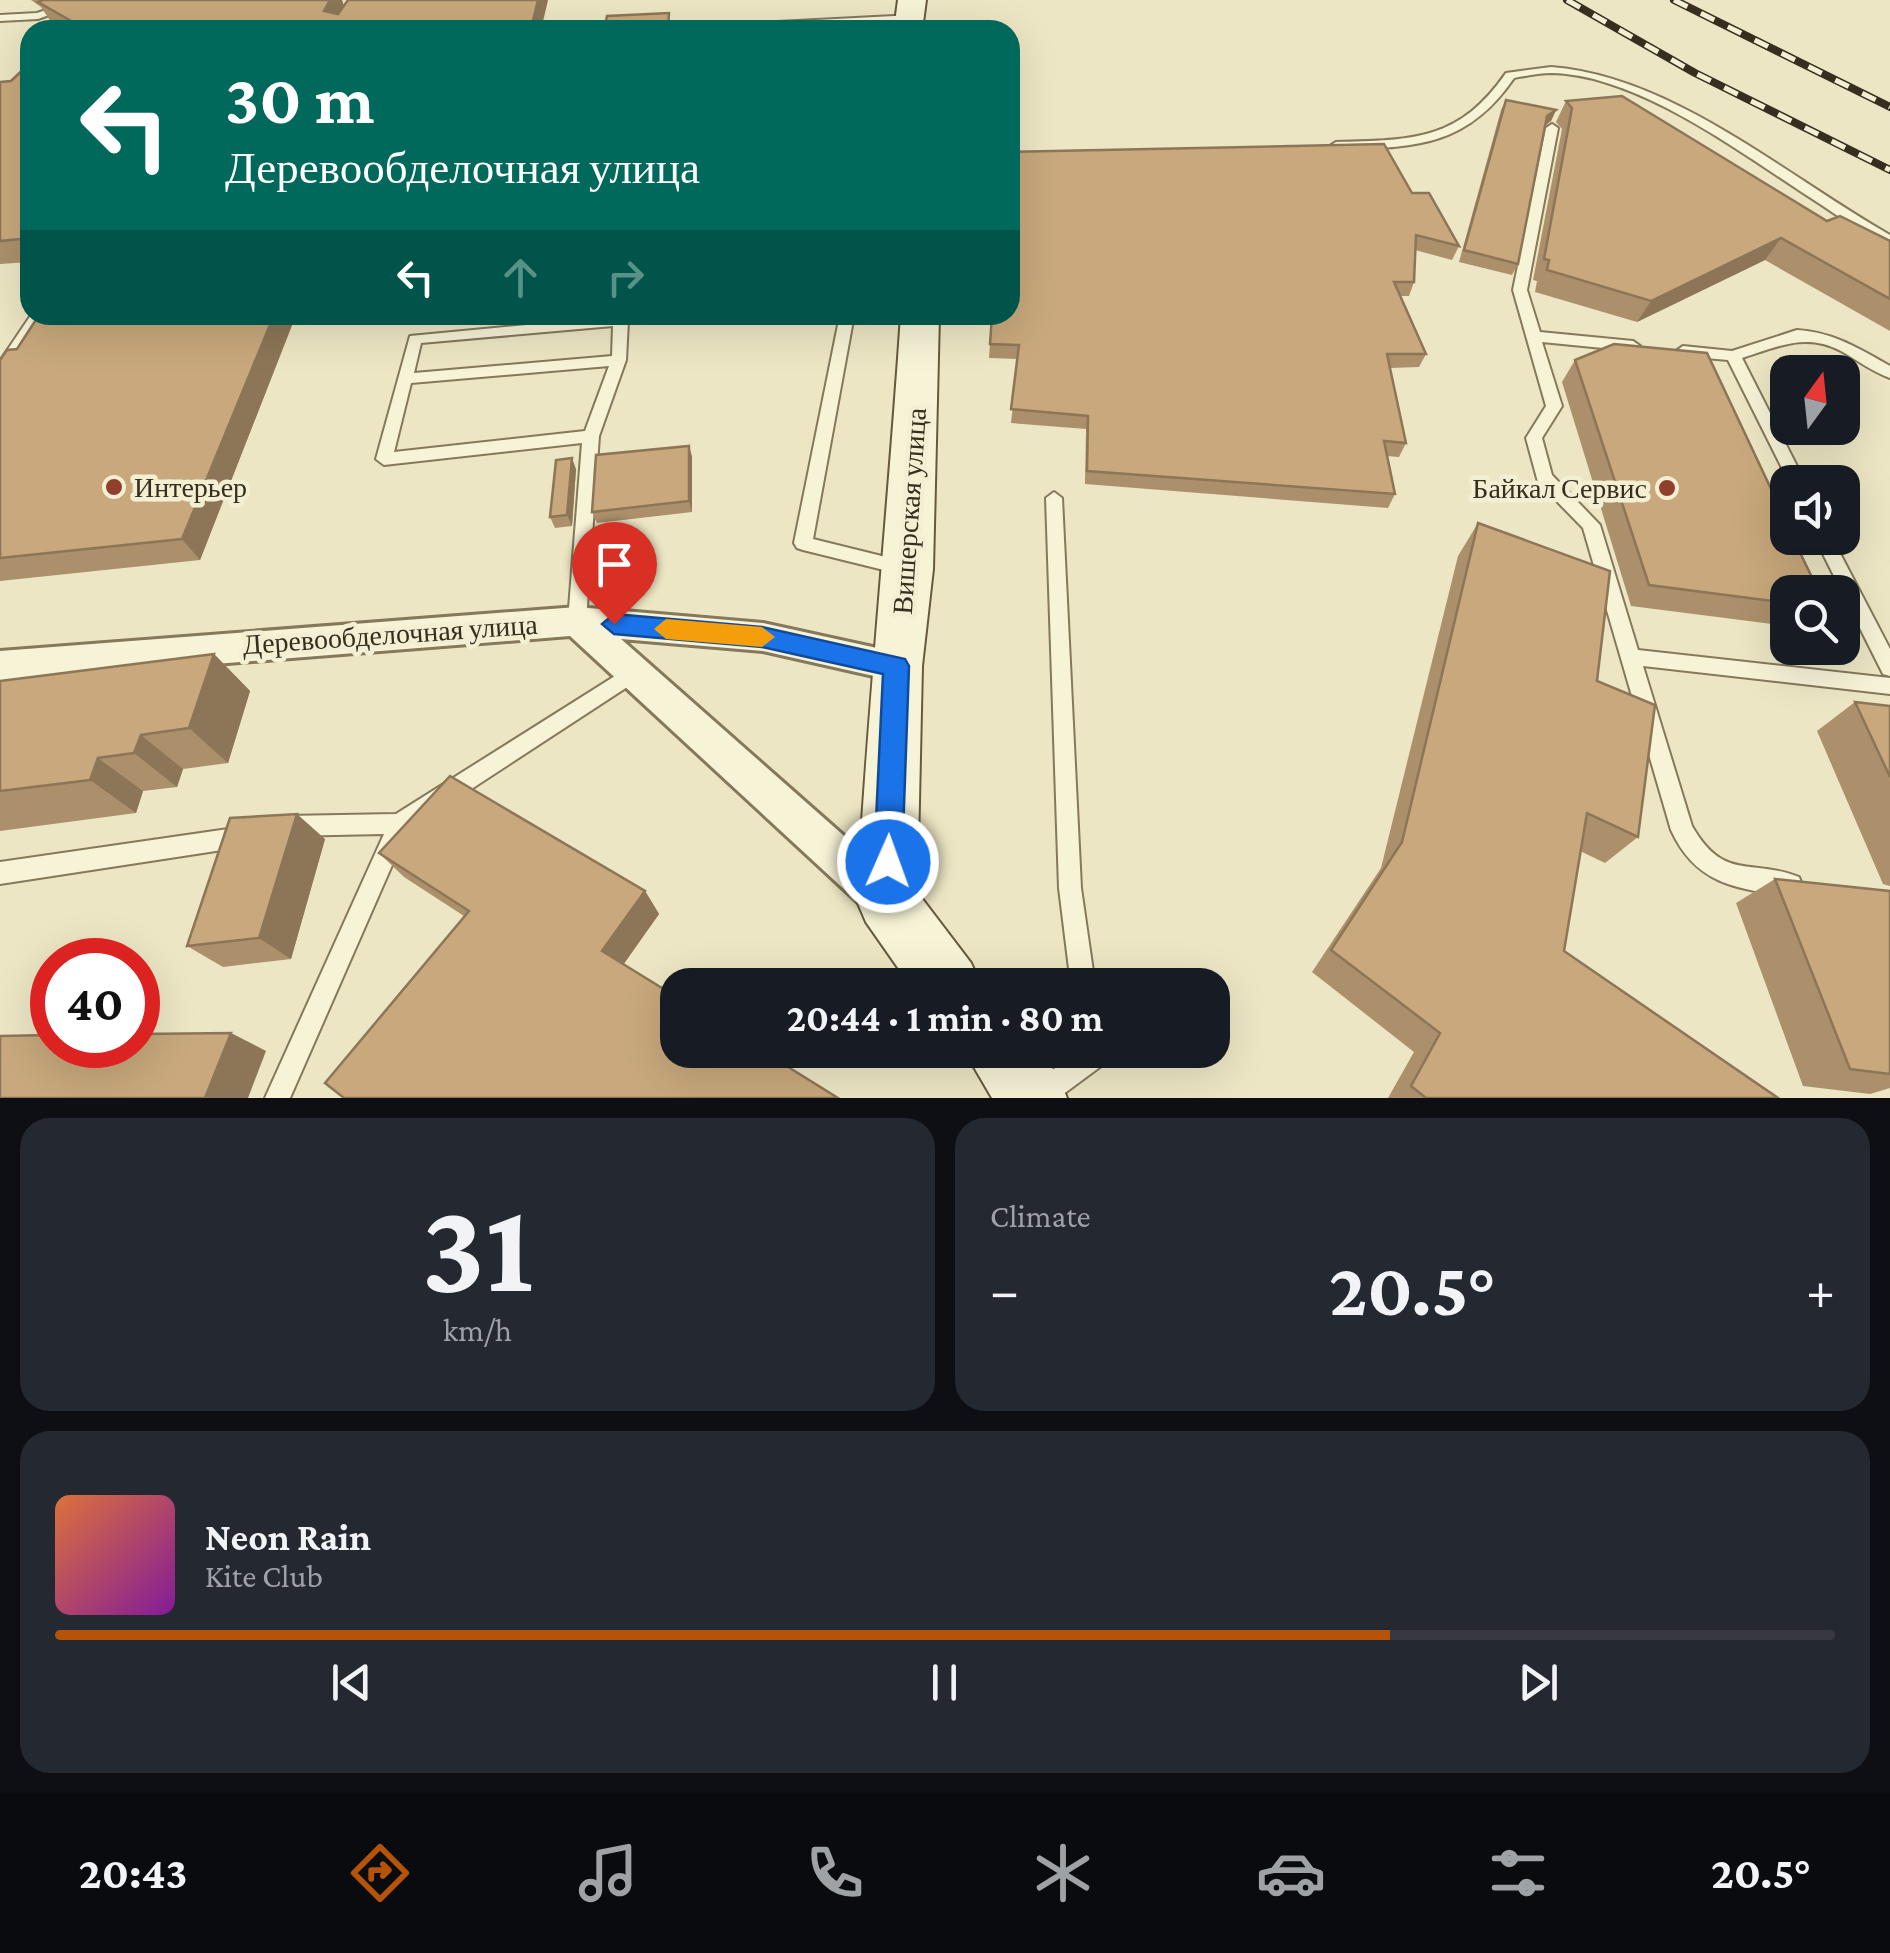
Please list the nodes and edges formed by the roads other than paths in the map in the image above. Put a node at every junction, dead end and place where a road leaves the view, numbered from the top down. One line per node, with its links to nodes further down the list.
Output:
1 (85, 0): 3 (lane)
2 (910, 16): 4 (lane)
3 (0, 18)
4 (844, 20)
5 (1552, 128): 13 (lane)
6 (1330, 146): 7 (lane)
7 (1890, 240)
8 (31, 325): 18 (lane)
9 (567, 325): 20 (lane)
10 (622, 325): 17 (lane)
11 (845, 325): 25 (lane)
12 (920, 325): 25 (street, Вишерская улица)
13 (1534, 336): 14 (lane); 27 (lane)
14 (1642, 347)
15 (1660, 349): 16 (lane)
16 (1733, 356): 19 (lane); 22 (lane)
17 (619, 360): 20 (lane); 21 (lane)
18 (0, 373)
19 (1890, 373)
20 (404, 379): 21 (lane)
21 (591, 436): 26 (lane)
22 (1788, 465)
23 (1054, 498): 38 (lane)
24 (1833, 555): 30 (lane)
25 (909, 569): 29 (street, Вишерская улица)
26 (577, 621): 28 (street, Деревообделочная улица); 29 (street, Деревообделочная улица); 31 (street)
27 (1630, 657): 32 (lane); 35 (lane)
28 (0, 666)
29 (896, 666): 36 (street, Вишерская улица)
30 (1890, 668)
31 (634, 672): 33 (lane); 36 (street)
32 (1890, 686)
33 (399, 824): 34 (lane); 41 (lane)
34 (0, 873)
35 (1819, 890)
36 (886, 901): 37 (street)
37 (936, 968)
38 (1081, 968)
39 (1011, 1068): 42 (street)
40 (1077, 1068): 42 (lane)
41 (277, 1098)
42 (1035, 1098)

